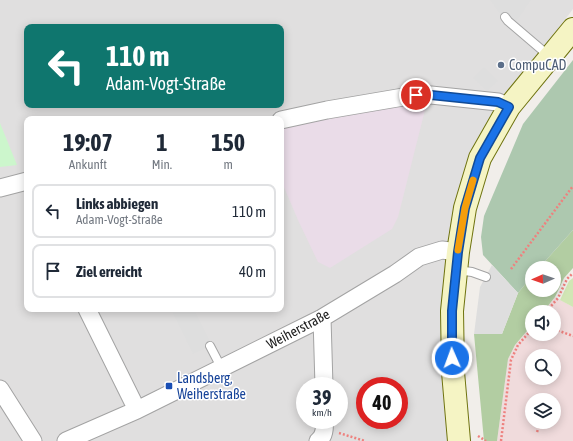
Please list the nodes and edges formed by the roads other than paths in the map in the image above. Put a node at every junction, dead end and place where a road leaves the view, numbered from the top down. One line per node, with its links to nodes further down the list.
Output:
1 (505, 17): 3 (lane)
2 (573, 29): 3 (street)
3 (550, 58): 4 (street)
4 (509, 107): 5 (street); 8 (street)
5 (284, 119)
6 (24, 182): 7 (street)
7 (0, 188)
8 (457, 261): 9 (lane); 11 (street, Weiherstraße); 17 (street)
9 (486, 277)
10 (88, 312): 16 (street)
11 (322, 318): 13 (street, Weiherstraße); 14 (street)
12 (210, 346): 13 (lane)
13 (222, 369): 16 (street, Weiherstraße)
14 (324, 377)
15 (0, 389): 18 (street)
16 (137, 410): 19 (street, Weiherstraße)
17 (461, 437)
18 (33, 441)
19 (66, 441)

